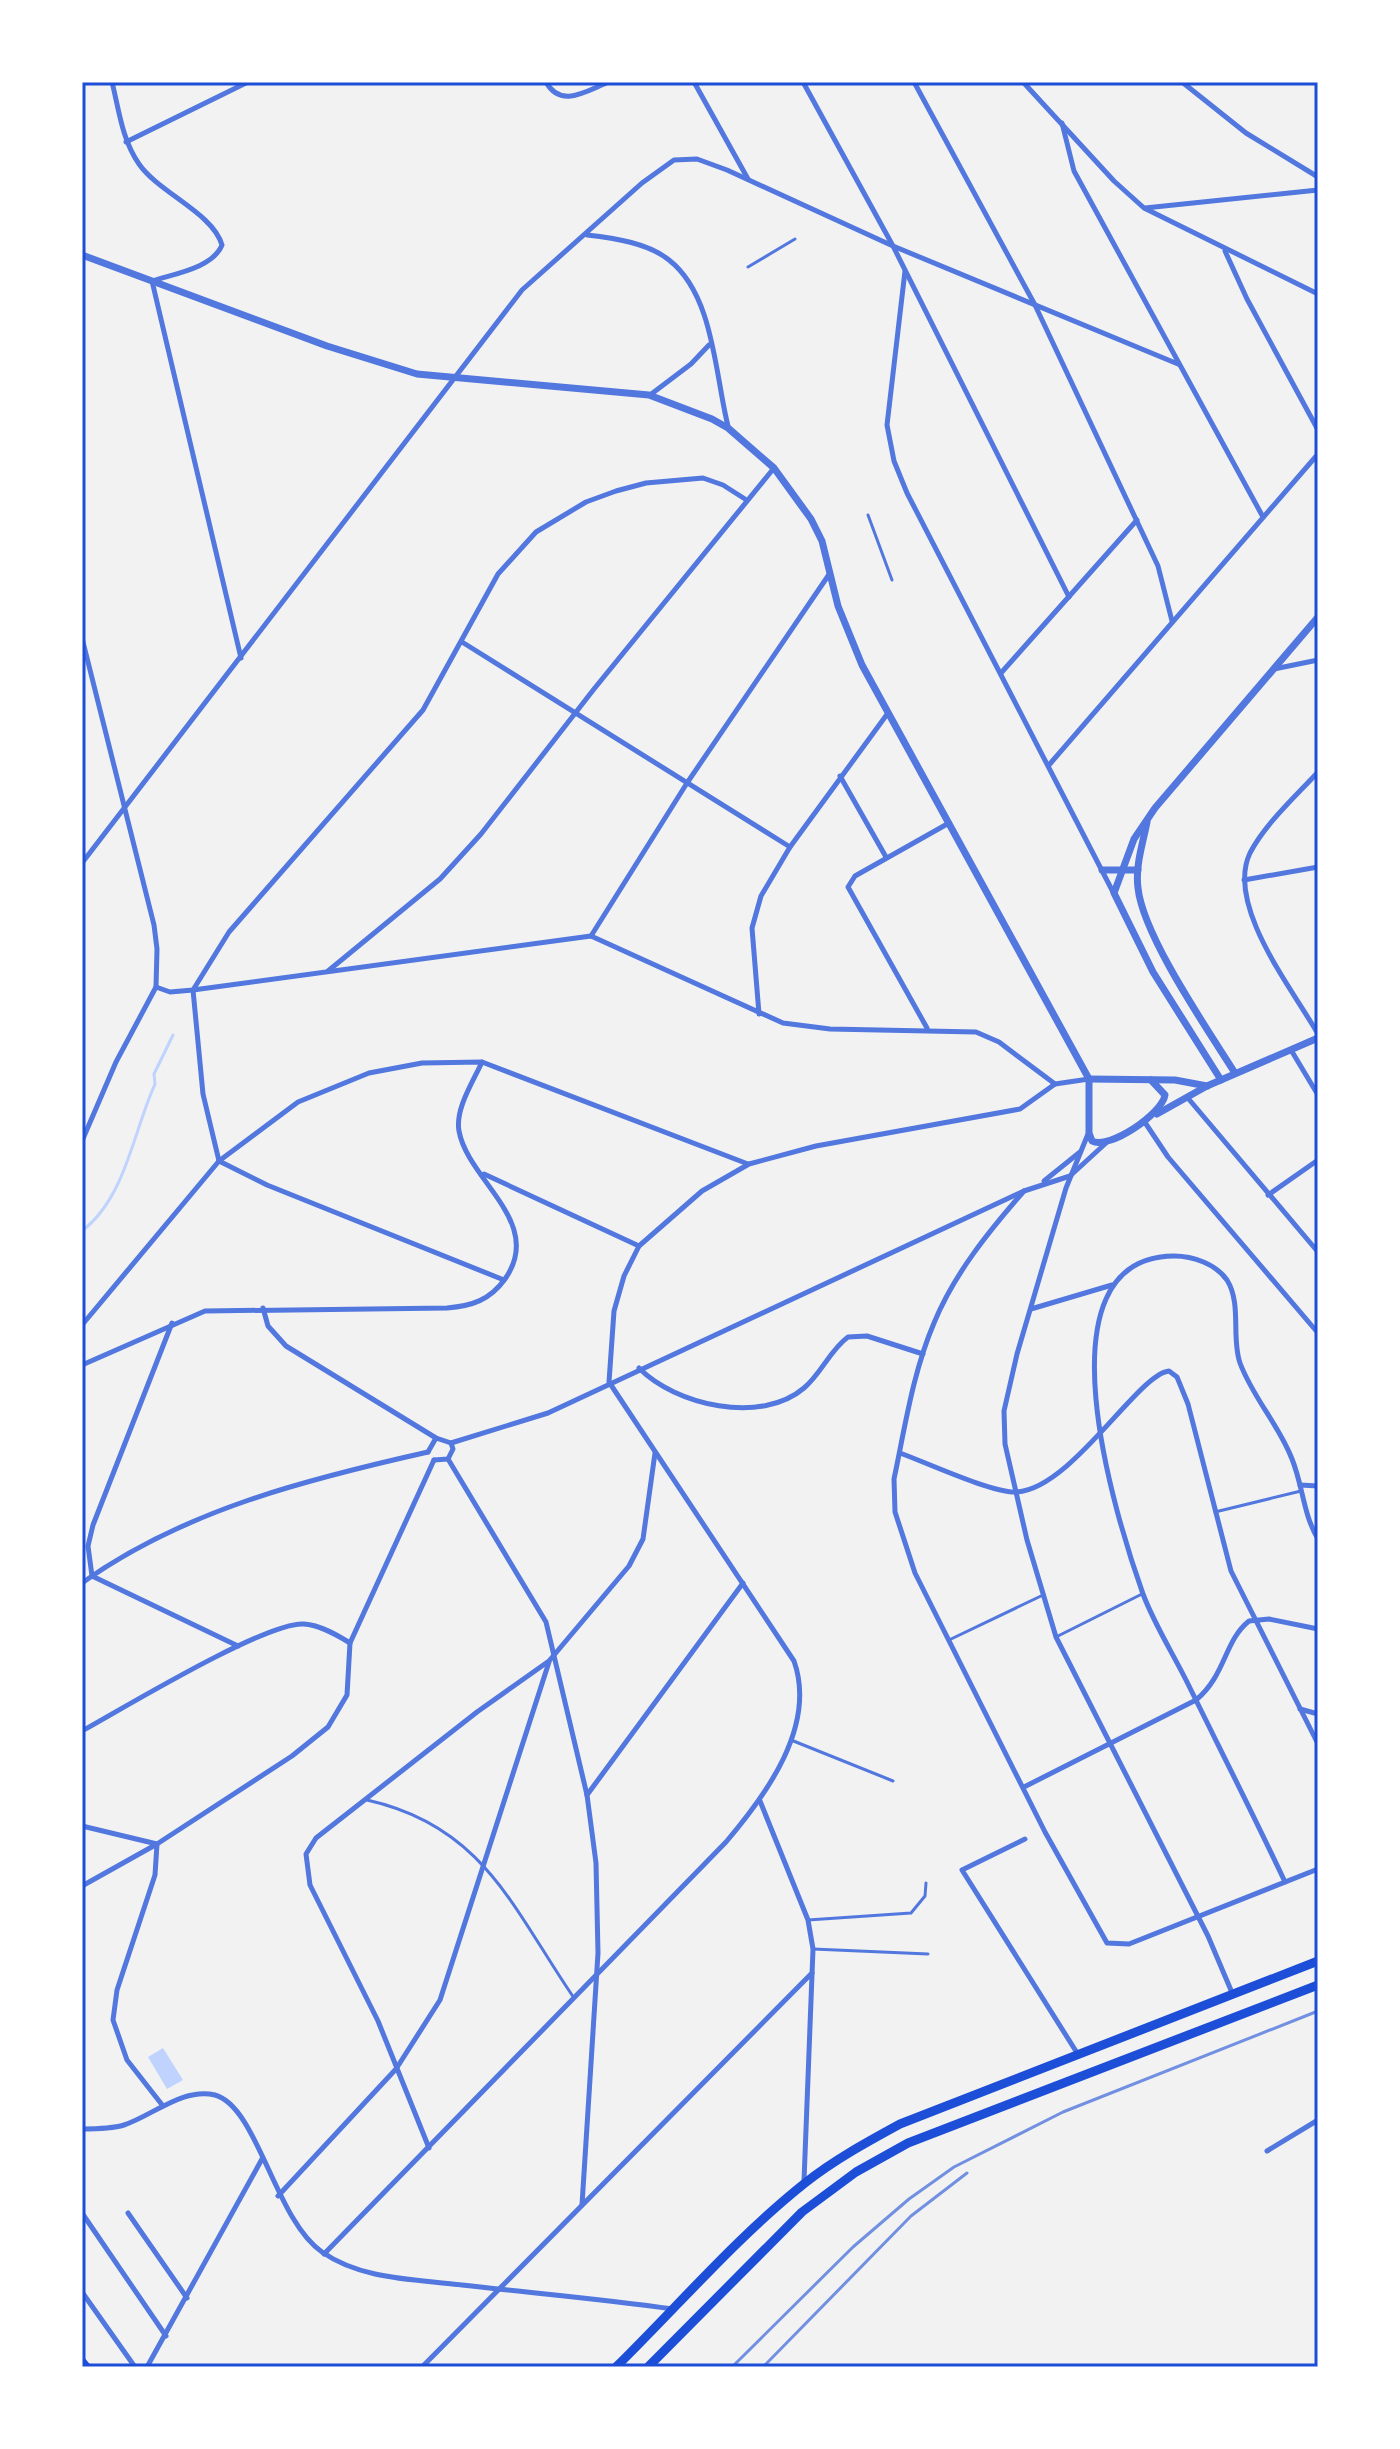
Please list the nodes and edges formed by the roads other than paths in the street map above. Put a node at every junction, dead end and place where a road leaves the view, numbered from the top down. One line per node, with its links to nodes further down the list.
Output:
1 (112, 82): 11 (street)
2 (248, 82): 11 (street)
3 (546, 82): 4 (street)
4 (609, 82)
5 (694, 82): 13 (street)
6 (803, 82): 18 (street)
7 (914, 82): 25 (street)
8 (1023, 82): 10 (street)
9 (1182, 82): 12 (street)
10 (1062, 123): 15 (street); 27 (street)
11 (126, 142): 23 (street)
12 (1318, 177)
13 (749, 181): 16 (street); 18 (street)
14 (1318, 190): 15 (street)
15 (1144, 208): 19 (street)
16 (586, 234): 26 (street); 28 (street)
17 (795, 239): 21 (lane)
18 (893, 246): 22 (street); 25 (street)
19 (1225, 251): 24 (street); 31 (street)
20 (82, 255): 23 (street)
21 (748, 267)
22 (905, 271): 40 (street); 48 (street)
23 (152, 281): 28 (street); 45 (street)
24 (1318, 294)
25 (1035, 305): 27 (street); 37 (street)
26 (710, 344): 29 (street); 30 (street)
27 (1178, 364): 36 (street)
28 (454, 380): 29 (street); 45 (street)
29 (649, 395): 30 (street)
30 (728, 428): 33 (street)
31 (1318, 430)
32 (1318, 454): 36 (street)
33 (774, 468): 34 (street); 38 (street)
34 (745, 499): 44 (street); 49 (street)
35 (868, 515): 39 (lane)
36 (1263, 517): 42 (street)
37 (1137, 520): 40 (street); 42 (street)
38 (830, 573): 50 (street); 54 (street)
39 (892, 580)
40 (1069, 597): 48 (street)
41 (1318, 617): 47 (street)
42 (1172, 621): 51 (street)
43 (82, 638): 55 (street)
44 (462, 642): 49 (street); 70 (street)
45 (241, 658): 55 (street)
46 (1318, 660): 47 (street)
47 (1273, 668): 56 (street)
48 (1001, 673): 51 (street)
49 (578, 711): 54 (street); 68 (street)
50 (888, 713): 53 (street); 57 (street)
51 (1049, 766): 63 (street)
52 (1318, 772): 65 (street)
53 (840, 776): 58 (street); 59 (street)
54 (687, 783): 58 (street); 67 (street)
55 (126, 807): 60 (street); 69 (street)
56 (1148, 819): 62 (street); 64 (street)
57 (949, 823): 59 (street); 77 (street)
58 (790, 847): 71 (street)
59 (886, 857): 72 (street)
60 (82, 863)
61 (1318, 867): 65 (street)
62 (1121, 869): 63 (street); 64 (street); 66 (street)
63 (1102, 870): 66 (street)
64 (1138, 870): 76 (street)
65 (1244, 880): 73 (street)
66 (1114, 893): 79 (street)
67 (591, 936): 68 (street); 71 (street)
68 (327, 972): 70 (street)
69 (156, 987): 70 (street); 86 (street)
70 (193, 990): 90 (street)
71 (759, 1014): 72 (street)
72 (928, 1028): 80 (street)
73 (1318, 1036): 74 (street)
74 (1291, 1050): 76 (street); 82 (street)
75 (482, 1062): 90 (street); 91 (street); 92 (street)
76 (1235, 1073): 79 (street)
77 (1089, 1079): 78 (street); 80 (street); 85 (street)
78 (1151, 1080): 81 (street); 84 (street)
79 (1221, 1080): 81 (street)
80 (1055, 1084): 91 (street)
81 (1207, 1086): 83 (street)
82 (1318, 1095)
83 (1186, 1097): 84 (street); 96 (street)
84 (1144, 1121): 87 (street); 105 (street)
85 (1089, 1133): 87 (street); 88 (street)
86 (82, 1141)
87 (1106, 1143): 93 (street)
88 (1081, 1151): 93 (street); 94 (street)
89 (1318, 1160): 96 (street)
90 (219, 1161): 99 (street); 104 (street)
91 (749, 1164): 97 (street)
92 (483, 1174): 97 (street); 99 (street)
93 (1070, 1176): 94 (street); 102 (street)
94 (1041, 1184): 95 (street)
95 (1024, 1191): 106 (street); 108 (street)
96 (1268, 1195): 98 (street)
97 (639, 1246): 109 (street)
98 (1318, 1252)
99 (504, 1280): 101 (street)
100 (1113, 1285): 102 (street); 110 (street); 119 (street)
101 (263, 1308): 103 (street); 111 (street)
102 (1031, 1309): 120 (street)
103 (172, 1323): 107 (street); 123 (street)
104 (82, 1325)
105 (1318, 1333)
106 (923, 1354): 108 (street); 115 (street)
107 (82, 1365)
108 (639, 1368): 109 (street)
109 (609, 1382): 112 (street); 114 (street)
110 (1102, 1434): 120 (street); 121 (street); 126 (street)
111 (436, 1438): 112 (street); 113 (street)
112 (451, 1443): 116 (street)
113 (428, 1452): 117 (street); 123 (street)
114 (655, 1452): 125 (street); 134 (street)
115 (900, 1453): 120 (street); 131 (street)
116 (448, 1459): 117 (street); 134 (street)
117 (434, 1460): 132 (street)
118 (1318, 1486): 119 (street)
119 (1301, 1488): 121 (lane); 122 (street)
120 (1015, 1493): 127 (street)
121 (1215, 1512): 128 (street)
122 (1318, 1539)
123 (92, 1576): 124 (street); 133 (street)
124 (82, 1583)
125 (743, 1583): 140 (street); 145 (street)
126 (1143, 1594): 130 (lane); 136 (street)
127 (1041, 1596): 130 (street); 131 (lane)
128 (1254, 1618): 129 (street); 136 (street); 137 (street)
129 (1318, 1629)
130 (1056, 1637): 142 (street)
131 (949, 1640): 144 (street)
132 (350, 1643): 133 (street); 150 (street)
133 (238, 1646): 139 (street)
134 (556, 1651): 135 (street); 145 (street)
135 (549, 1661): 146 (street); 151 (street)
136 (1196, 1700): 142 (street); 153 (street)
137 (1300, 1709): 138 (street); 141 (street)
138 (1318, 1714)
139 (82, 1731)
140 (791, 1740): 143 (lane); 147 (street)
141 (1318, 1744)
142 (1109, 1745): 144 (street); 156 (street)
143 (893, 1781)
144 (1024, 1787): 156 (street)
145 (587, 1795): 162 (street)
146 (363, 1799): 151 (lane); 167 (street)
147 (759, 1800): 157 (street); 162 (street)
148 (82, 1826): 150 (street)
149 (1025, 1839): 166 (street)
150 (157, 1844): 155 (street); 168 (street)
151 (485, 1864): 165 (lane); 167 (street)
152 (1318, 1869): 153 (street)
153 (1285, 1882): 156 (street)
154 (926, 1883): 157 (lane)
155 (82, 1886)
156 (1197, 1915): 164 (street)
157 (808, 1920): 158 (street)
158 (813, 1949): 159 (lane); 161 (street)
159 (928, 1954)
160 (1318, 1961): 164 (main road)
161 (812, 1973): 174 (street); 176 (street)
162 (595, 1980): 165 (street); 176 (street)
163 (1318, 1985): 189 (main road)
164 (1233, 1995): 166 (main road)
165 (575, 1999): 171 (street)
166 (1079, 2057): 174 (main road)
167 (396, 2069): 171 (street); 175 (street)
168 (163, 2106): 170 (street); 173 (street)
169 (1318, 2120): 172 (street)
170 (82, 2129)
171 (429, 2148): 179 (street)
172 (1267, 2151)
173 (263, 2158): 175 (street); 182 (street)
174 (804, 2183): 183 (main road)
175 (278, 2196): 179 (street)
176 (582, 2205): 180 (street)
177 (82, 2213): 184 (street)
178 (128, 2213): 182 (street)
179 (324, 2254): 180 (street)
180 (499, 2290): 183 (street); 187 (street)
181 (82, 2292): 185 (street)
182 (187, 2298): 184 (street)
183 (674, 2309): 188 (main road)
184 (166, 2336): 186 (street)
185 (135, 2367)
186 (147, 2367)
187 (422, 2367)
188 (616, 2367)
189 (648, 2367)

